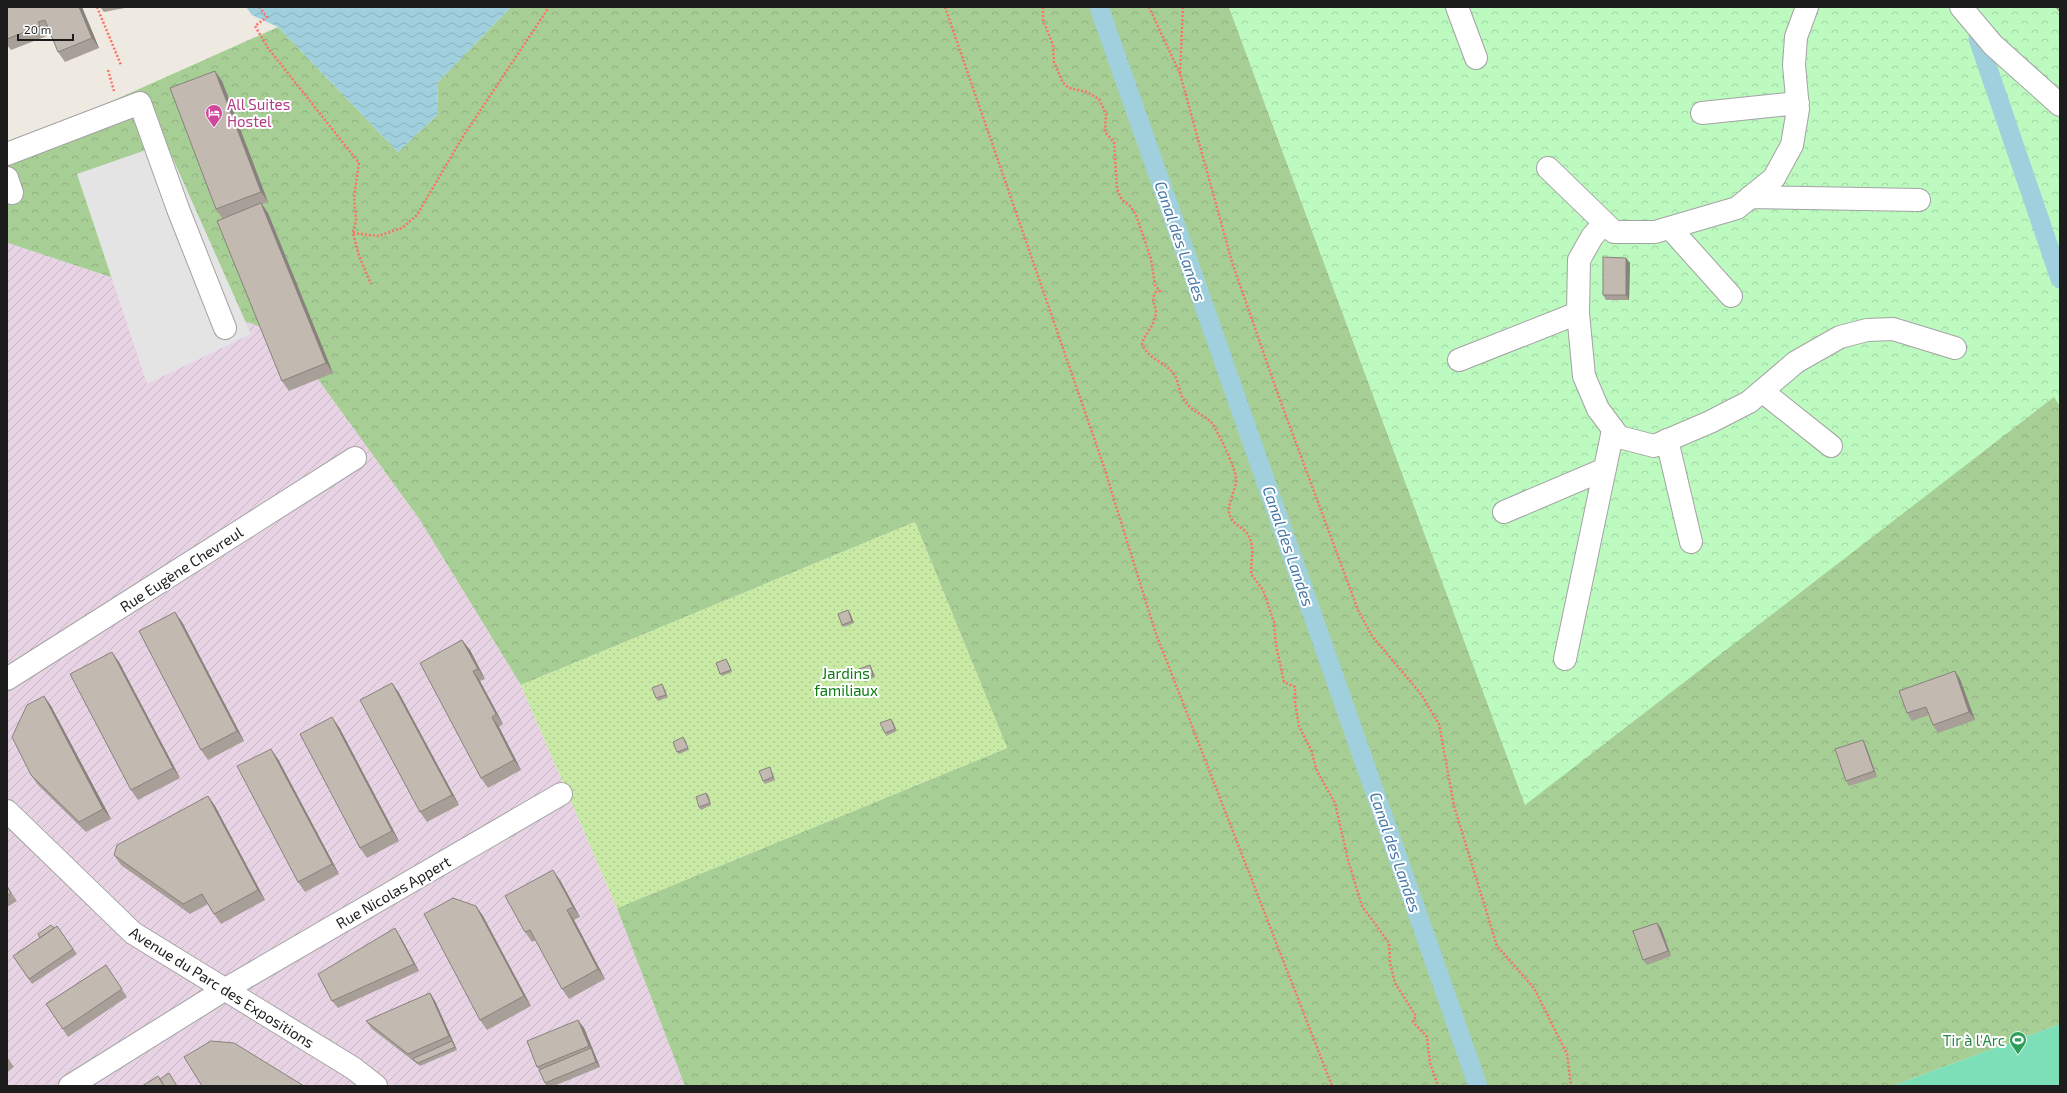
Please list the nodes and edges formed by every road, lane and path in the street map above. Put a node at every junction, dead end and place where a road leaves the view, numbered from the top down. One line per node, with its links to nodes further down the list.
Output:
1 (97, 7): 12 (path)
2 (259, 7): 23 (path)
3 (549, 7): 23 (path)
4 (944, 7): 45 (path)
5 (1043, 7): 46 (path)
6 (1149, 7): 13 (path)
7 (1183, 7): 13 (path)
8 (1458, 7): 11 (street)
9 (1807, 7): 14 (street)
10 (1961, 7): 15 (street)
11 (1476, 58)
12 (121, 65)
13 (1180, 74): 47 (path)
14 (1798, 103): 16 (street); 19 (street)
15 (2060, 105)
16 (1702, 113)
17 (7, 154): 27 (street)
18 (1548, 168): 21 (street)
19 (1750, 197): 20 (street); 22 (street)
20 (1919, 200)
21 (1604, 223): 22 (street); 26 (street)
22 (1670, 228): 25 (street)
23 (353, 233): 24 (path)
24 (371, 284)
25 (1731, 296)
26 (1578, 313): 29 (street); 31 (street)
27 (225, 328)
28 (1955, 348): 30 (street)
29 (1459, 360)
30 (1762, 391): 32 (street); 33 (street)
31 (1613, 430): 32 (street); 35 (street)
32 (1667, 440): 37 (street)
33 (1831, 446)
34 (355, 458): 39 (street, Rue Eugène Chevreul)
35 (1605, 469): 36 (street); 38 (street)
36 (1504, 512)
37 (1691, 542)
38 (1565, 658)
39 (7, 680)
40 (561, 794): 42 (street, Rue Nicolas Appert)
41 (7, 811): 42 (street, Avenue du Parc des Expositions)
42 (224, 990): 43 (street, Rue Nicolas Appert); 44 (street, Avenue du Parc des Expositions)
43 (70, 1086)
44 (376, 1086)
45 (1332, 1086)
46 (1438, 1086)
47 (1571, 1086)

